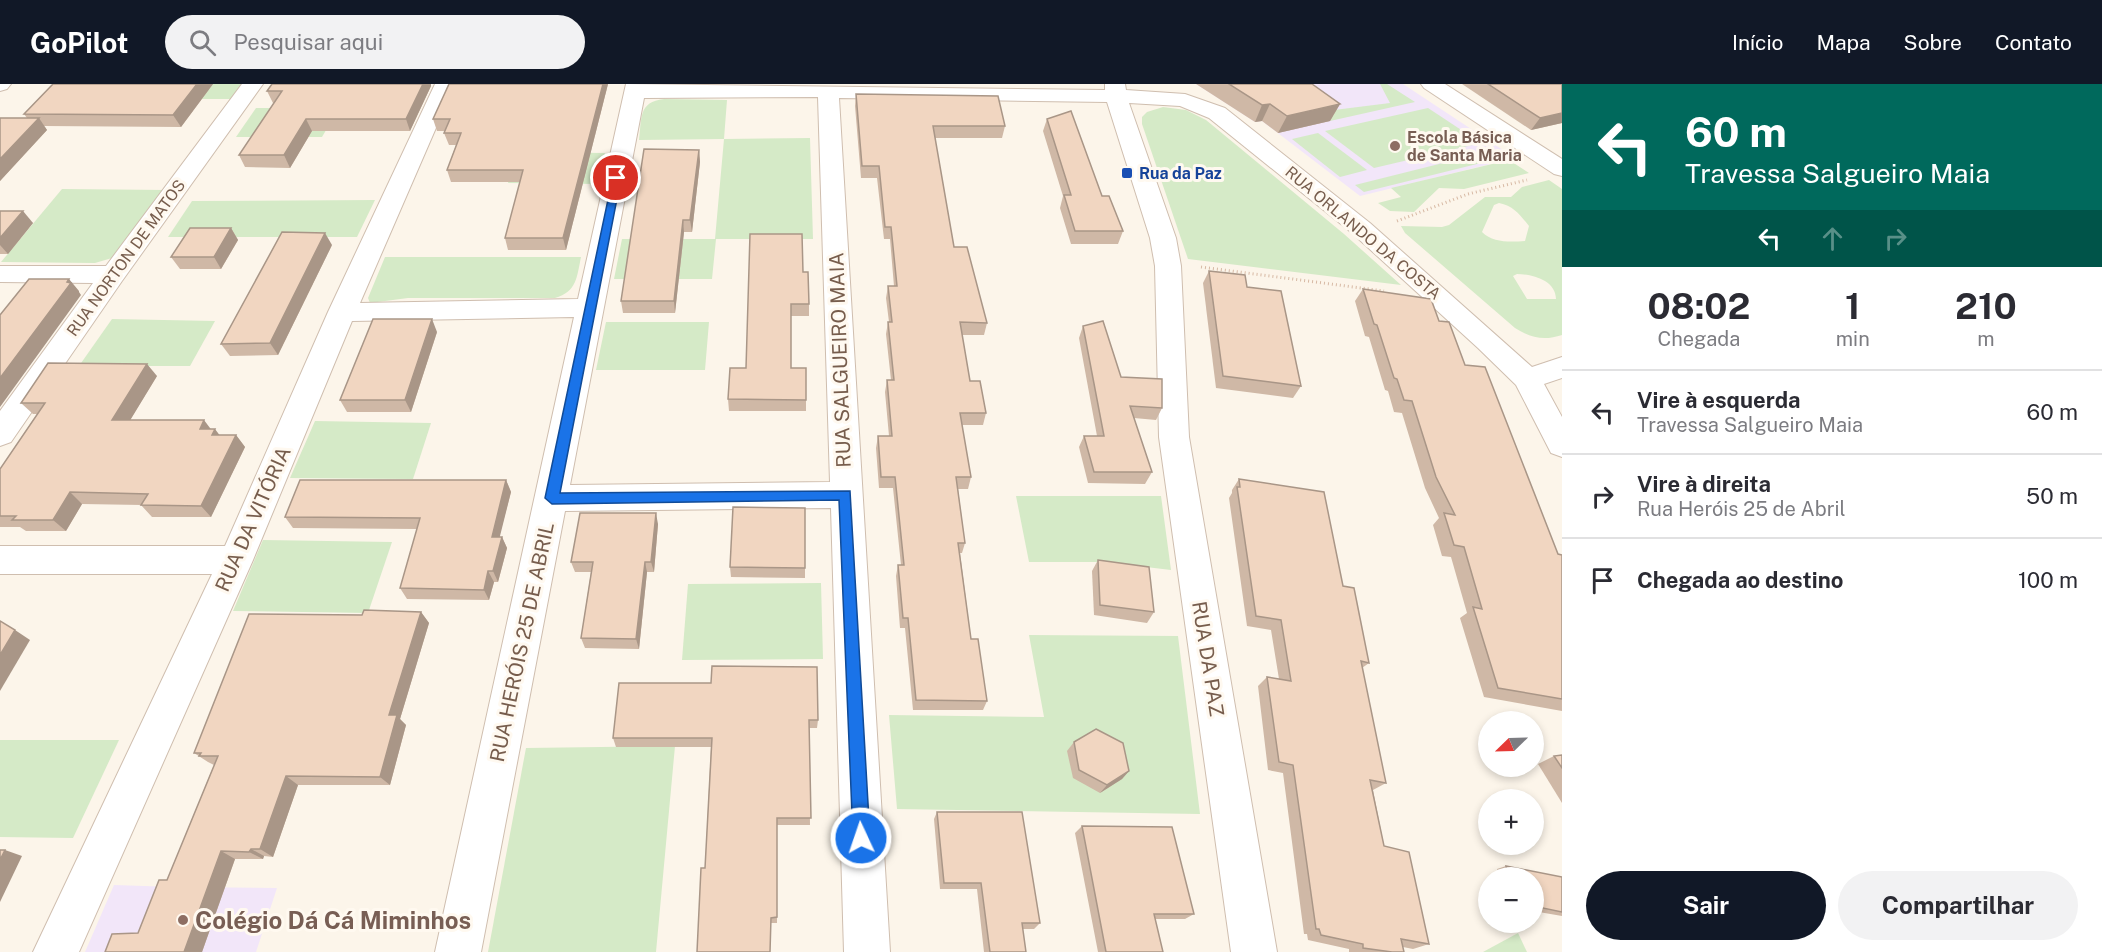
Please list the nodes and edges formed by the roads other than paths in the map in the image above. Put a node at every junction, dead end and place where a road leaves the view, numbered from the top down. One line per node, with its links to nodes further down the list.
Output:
1 (253, 84): 9 (street, RUA NORTON DE MATOS)
2 (445, 84): 11 (street, RUA DA VITÓRIA)
3 (1431, 84): 7 (street)
4 (635, 88): 6 (street, RUA ORLANDO DA COSTA); 10 (street, RUA HERÓIS 25 DE ABRIL)
5 (1115, 90): 6 (street, RUA ORLANDO DA COSTA); 13 (street, RUA ORLANDO DA COSTA); 23 (street, RUA DA PAZ)
6 (828, 91): 16 (street, RUA SALGUEIRO MAIA)
7 (1562, 169)
8 (0, 274): 9 (street)
9 (112, 275): 14 (street, RUA NORTON DE MATOS)
10 (589, 308): 11 (street); 17 (street, RUA HERÓIS 25 DE ABRIL)
11 (342, 312): 19 (street, RUA DA VITÓRIA)
12 (1562, 367): 13 (street)
13 (1527, 379): 15 (street, RUA ORLANDO DA COSTA)
14 (0, 434)
15 (1562, 445)
16 (846, 495): 17 (street); 22 (street, RUA SALGUEIRO MAIA)
17 (552, 498): 21 (street, RUA HERÓIS 25 DE ABRIL)
18 (0, 560): 19 (street)
19 (236, 560): 20 (street, RUA DA VITÓRIA)
20 (56, 952)
21 (458, 952)
22 (867, 952)
23 (1254, 952)

